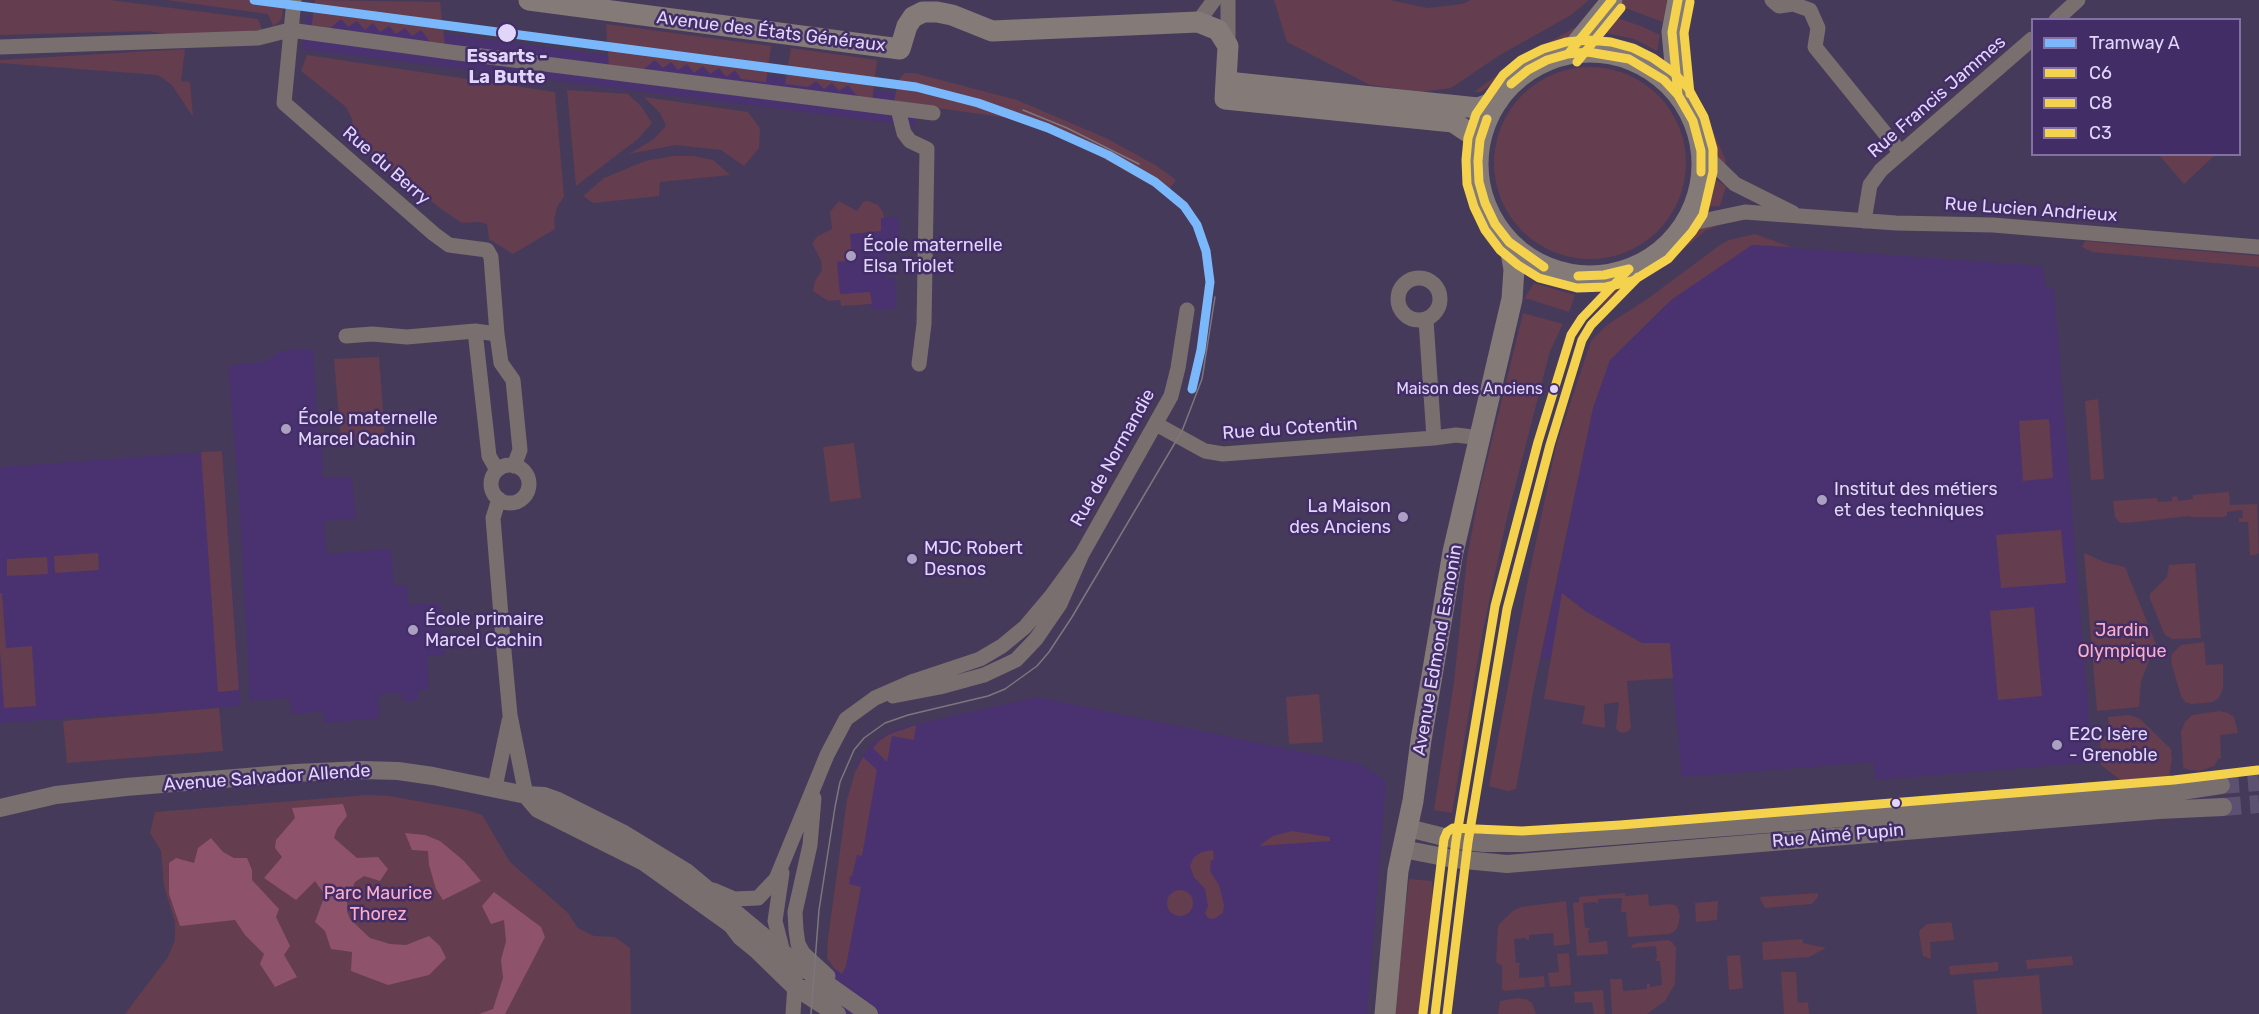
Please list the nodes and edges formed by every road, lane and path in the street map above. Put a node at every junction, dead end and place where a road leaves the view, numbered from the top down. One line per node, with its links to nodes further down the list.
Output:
1 (294, 0): 13 (street, Rue du Berry)
2 (529, 0): 12 (main road, Avenue des États Généraux)
3 (1214, 0): 12 (street)
4 (1228, 0): 15 (street)
5 (1612, 0): 17 (main road)
6 (1678, 0): 19 (main road)
7 (1772, 0): 10 (street)
8 (1823, 0): 10 (street)
9 (2078, 0): 11 (street)
10 (1810, 10): 25 (street)
11 (2058, 18)
12 (1198, 22): 15 (main road)
13 (290, 30): 16 (street); 21 (street); 36 (street, Rue du Berry)
14 (2031, 40): 25 (street, Rue Francis Jammes)
15 (1228, 46): 18 (main road)
16 (0, 47)
17 (1568, 54): 19 (main road); 20 (main road)
18 (1226, 91): 20 (main road); 23 (main road)
19 (1678, 95): 24 (main road)
20 (1498, 101): 23 (main road)
21 (898, 109): 22 (street); 38 (street)
22 (933, 113)
23 (1480, 140): 29 (main road)
24 (1701, 151): 26 (street, Rue Lucien Andrieux); 28 (main road)
25 (1902, 153): 27 (street, Rue Francis Jammes)
26 (1801, 217): 27 (street, Rue Lucien Andrieux); 28 (street, Rue Lucien Andrieux)
27 (1864, 221): 30 (street, Rue Lucien Andrieux)
28 (1683, 225): 31 (main road)
29 (1509, 242): 31 (main road); 32 (main road, Avenue Edmond Esmonin)
30 (2259, 248)
31 (1544, 267): 32 (main road)
32 (1514, 289): 41 (main road, Avenue Edmond Esmonin)
33 (1187, 310): 39 (street, Rue de Normandie)
34 (1426, 320): 40 (street)
35 (475, 332): 36 (street); 37 (street); 43 (street)
36 (497, 334): 42 (street, Rue du Berry)
37 (346, 336)
38 (919, 364)
39 (1156, 424): 40 (street, Rue du Cotentin); 47 (street, Rue de Normandie)
40 (1434, 438): 41 (street, Rue du Cotentin)
41 (1481, 438): 52 (main road, Avenue Edmond Esmonin)
42 (514, 466): 43 (street); 44 (street)
43 (497, 470): 44 (street)
44 (499, 499): 45 (street)
45 (510, 715): 48 (street); 49 (street)
46 (2221, 785): 52 (street, Rue Aimé Pupin)
47 (815, 786): 54 (street, Rue de Normandie); 56 (street, Rue de Normandie)
48 (495, 787): 49 (street, Avenue Salvador Allende); 50 (street, Avenue Salvador Allende)
49 (526, 795): 55 (street, Avenue Salvador Allende); 57 (street, Avenue Salvador Allende)
50 (2, 805)
51 (2223, 807): 53 (street, Rue Aimé Pupin)
52 (1408, 828): 53 (main road, Avenue Edmond Esmonin)
53 (1403, 849): 67 (main road, Avenue Edmond Esmonin)
54 (784, 861): 55 (street, Rue de Normandie); 58 (street, Rue de Normandie)
55 (702, 885): 59 (street, Avenue Salvador Allende)
56 (795, 912): 58 (street); 60 (street)
57 (732, 925): 59 (street, Avenue Salvador Allende); 61 (street, Avenue Salvador Allende)
58 (776, 929): 59 (street, Avenue Salvador Allende); 60 (street, Rue de Normandie)
59 (758, 932): 60 (street, Avenue Salvador Allende)
60 (793, 953): 61 (street); 62 (street, Avenue Salvador Allende)
61 (795, 987): 62 (street); 63 (street, Avenue Salvador Allende); 64 (street)
62 (852, 1002): 66 (street, Avenue Salvador Allende)
63 (817, 1003): 64 (street); 65 (street, Avenue Salvador Allende)
64 (795, 1014)
65 (837, 1014)
66 (869, 1014)
67 (1385, 1014)

